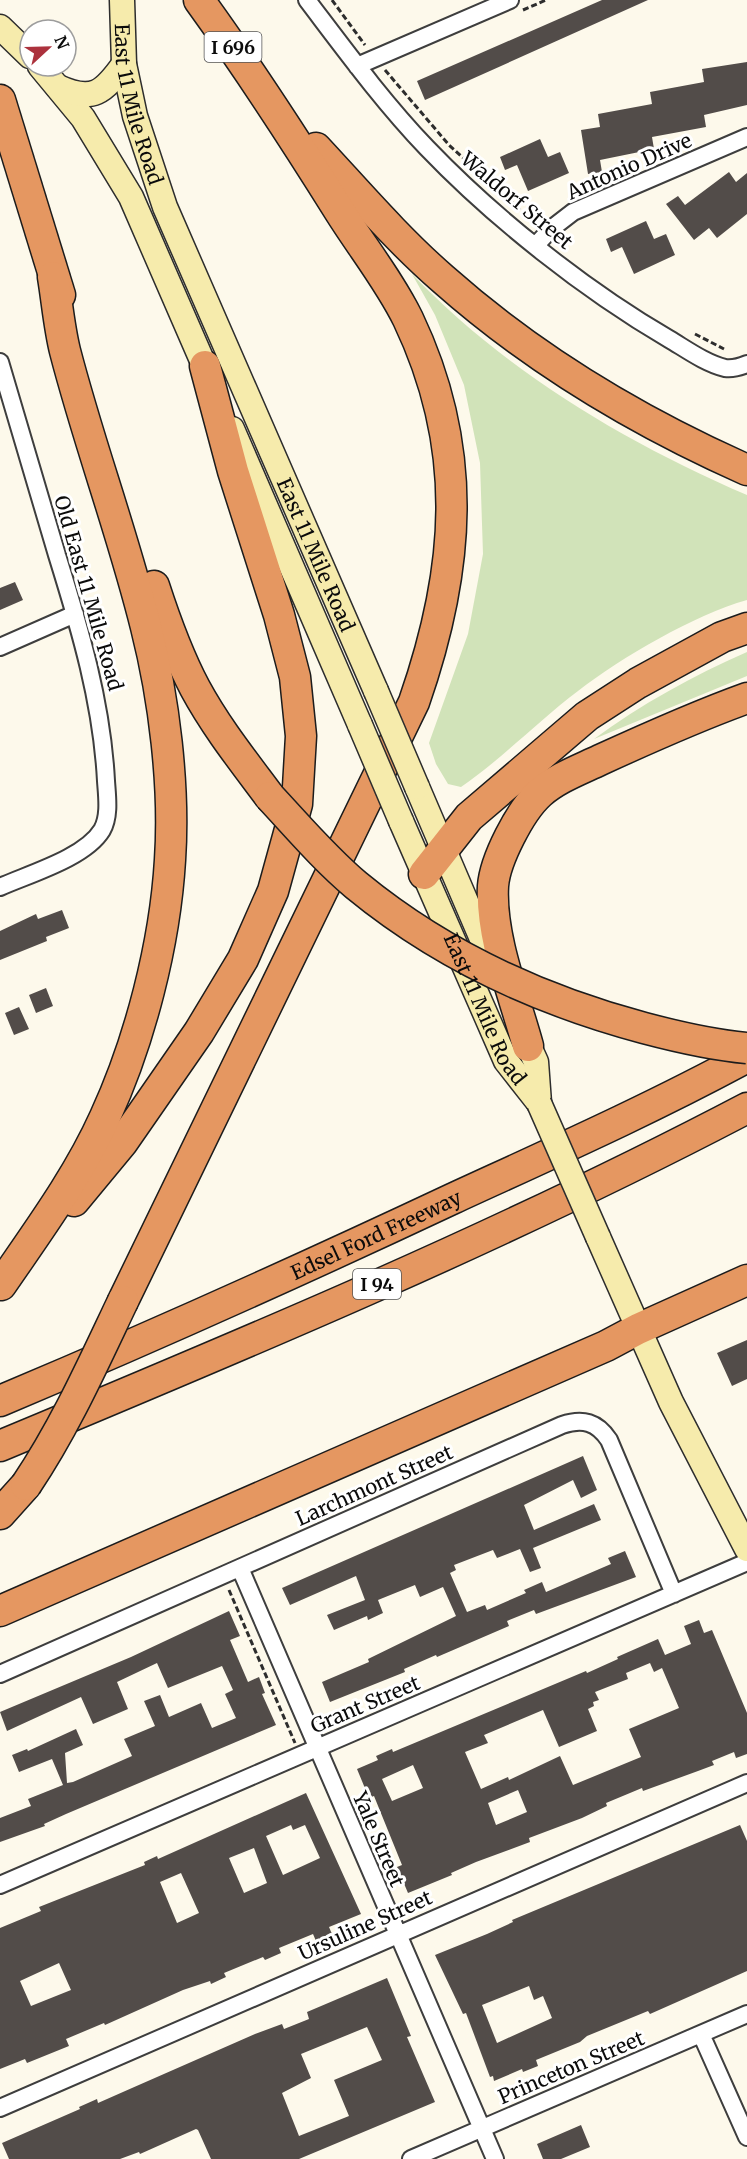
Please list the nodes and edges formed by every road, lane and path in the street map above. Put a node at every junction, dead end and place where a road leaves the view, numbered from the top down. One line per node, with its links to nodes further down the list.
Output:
1 (122, 0): 9 (main road, East 11 Mile Road)
2 (200, 0): 13 (highway, I 696)
3 (307, 0): 10 (street, Waldorf Street)
4 (332, 0): 8 (path)
5 (510, 0): 10 (street)
6 (0, 27): 7 (main road)
7 (18, 44)
8 (365, 45)
9 (124, 64): 12 (main road); 27 (main road, East 11 Mile Road, bridge)
10 (357, 66): 16 (street, Waldorf Street)
11 (50, 78): 12 (main road, East 11 Mile Road)
12 (58, 87): 20 (main road, East 11 Mile Road)
13 (266, 94): 22 (highway); 40 (highway, bridge)
14 (0, 100): 17 (highway)
15 (747, 136): 16 (street, Antonio Drive)
16 (536, 245): 19 (street, Waldorf Street)
17 (53, 277): 31 (highway, bridge); 36 (highway)
18 (0, 363): 21 (street, Old East 11 Mile Road)
19 (747, 364)
20 (205, 366): 28 (main road, East 11 Mile Road, bridge); 36 (highway)
21 (4, 392): 23 (street, Old East 11 Mile Road)
22 (747, 470)
23 (75, 614): 25 (street); 29 (street, Old East 11 Mile Road)
24 (747, 628): 27 (highway)
25 (0, 647)
26 (747, 698): 30 (highway)
27 (444, 850): 28 (highway); 30 (main road, East 11 Mile Road)
28 (424, 874): 33 (main road, East 11 Mile Road)
29 (0, 887)
30 (528, 1046): 33 (main road, East 11 Mile Road)
31 (747, 1048)
32 (747, 1057): 38 (highway, Edsel Ford Freeway / I 94)
33 (539, 1103): 37 (main road, East 11 Mile Road, bridge)
34 (747, 1108): 39 (highway, I 94)
35 (747, 1280): 37 (highway)
36 (0, 1285)
37 (638, 1329): 41 (main road, East 11 Mile Road); 46 (highway)
38 (0, 1401)
39 (0, 1446)
40 (0, 1514)
41 (747, 1549)
42 (747, 1562): 45 (street, Grant Street)
43 (240, 1568): 45 (street, Larchmont Street); 47 (street, Larchmont Street); 49 (street, Yale Street)
44 (229, 1590): 48 (path)
45 (674, 1594): 49 (street, Grant Street)
46 (0, 1611)
47 (0, 1674)
48 (296, 1746)
49 (317, 1748): 51 (street, Grant Street); 52 (street, Yale Street)
50 (747, 1783): 52 (street, Ursuline Street)
51 (0, 1885)
52 (398, 1934): 55 (street, Ursuline Street); 56 (street, Yale Street)
53 (747, 2014): 54 (street, Princeton Street)
54 (701, 2034): 56 (street, Princeton Street); 57 (street)
55 (0, 2108)
56 (482, 2128): 58 (street, Princeton Street); 59 (street, Yale Street)
57 (747, 2138)
58 (411, 2159)
59 (495, 2159)

